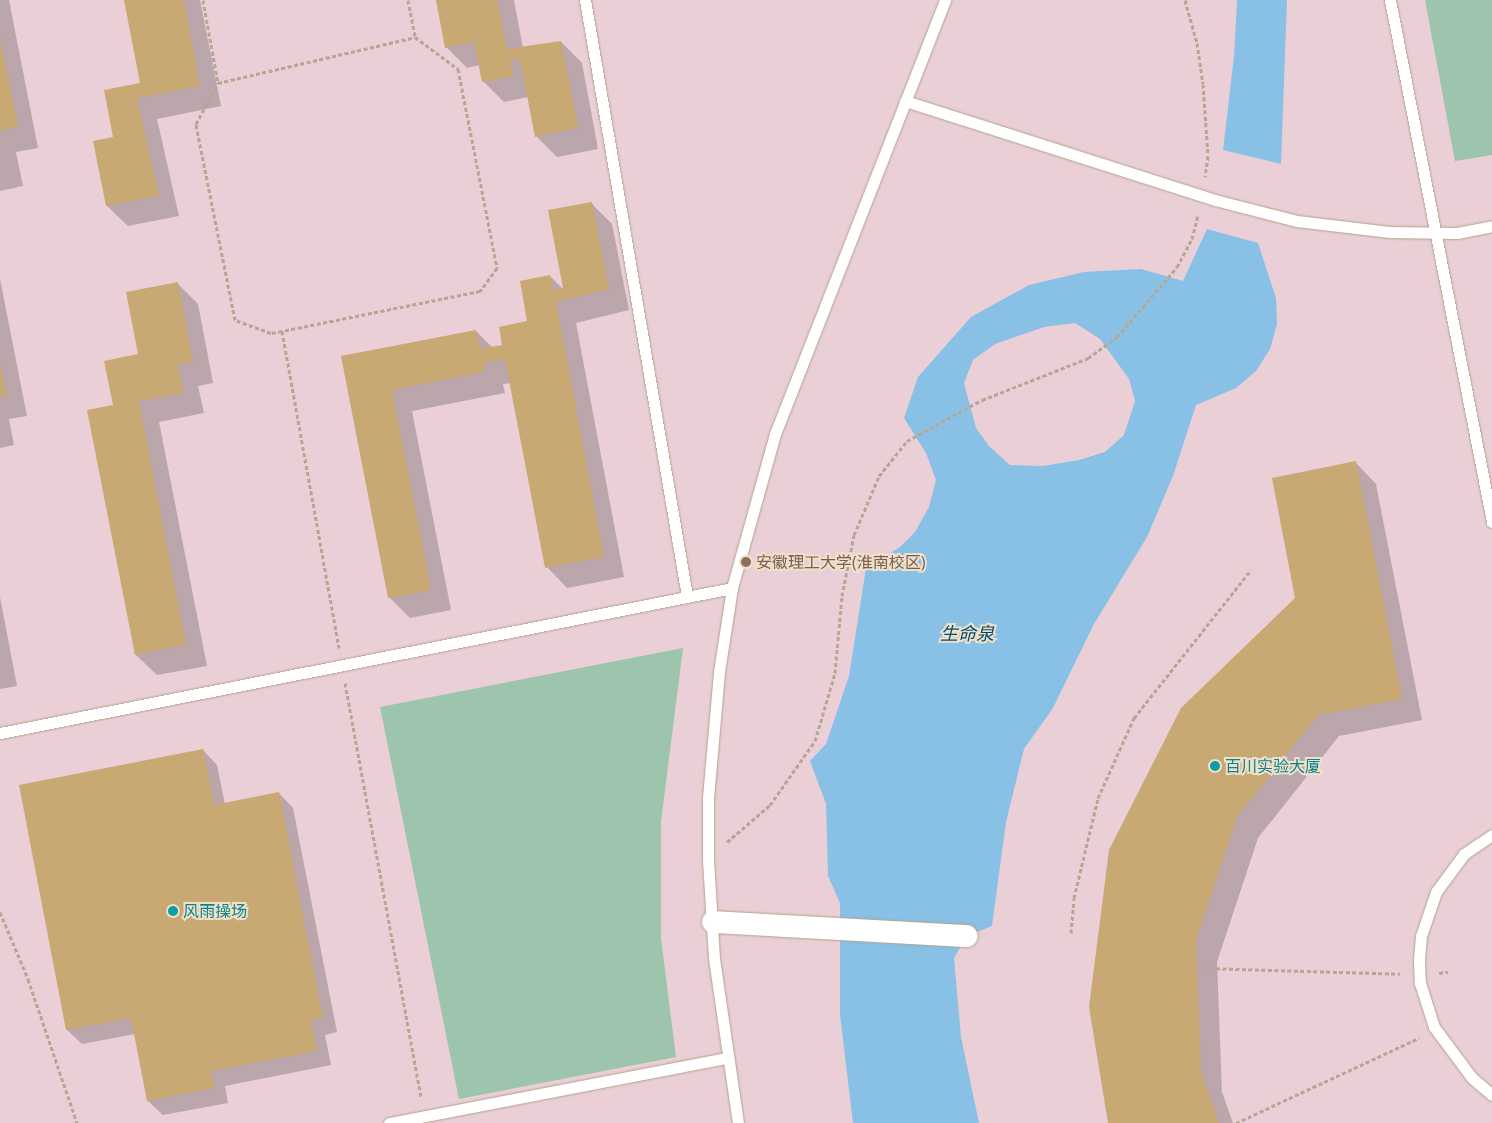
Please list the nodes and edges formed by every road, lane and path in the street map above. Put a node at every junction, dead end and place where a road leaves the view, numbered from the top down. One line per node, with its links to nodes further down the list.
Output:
1 (202, 0): 8 (path)
2 (408, 0): 7 (path)
3 (586, 0): 17 (lane)
4 (945, 0): 9 (lane)
5 (1185, 0): 10 (path)
6 (1390, 0): 12 (lane)
7 (416, 37): 8 (path); 13 (path)
8 (218, 83): 13 (path)
9 (905, 101): 10 (lane); 16 (lane)
10 (1203, 196): 12 (lane); 21 (path)
11 (1492, 226): 12 (lane)
12 (1433, 233): 14 (lane)
13 (282, 331): 18 (path)
14 (1492, 522)
15 (1251, 570): 24 (path)
16 (732, 588): 17 (lane); 21 (lane)
17 (687, 596): 18 (lane)
18 (342, 664): 19 (lane); 32 (path)
19 (0, 733)
20 (1492, 835): 28 (lane)
21 (708, 859): 23 (lane)
22 (0, 912): 33 (path)
23 (713, 922): 25 (street); 30 (lane)
24 (1071, 933)
25 (967, 936)
26 (1203, 968): 28 (path)
27 (1448, 972): 28 (path)
28 (1420, 974): 29 (lane)
29 (1437, 1030): 31 (lane); 36 (path)
30 (728, 1058): 32 (lane); 35 (lane)
31 (1492, 1095)
32 (425, 1116): 34 (lane)
33 (77, 1123)
34 (389, 1123)
35 (738, 1123)
36 (1236, 1123)

